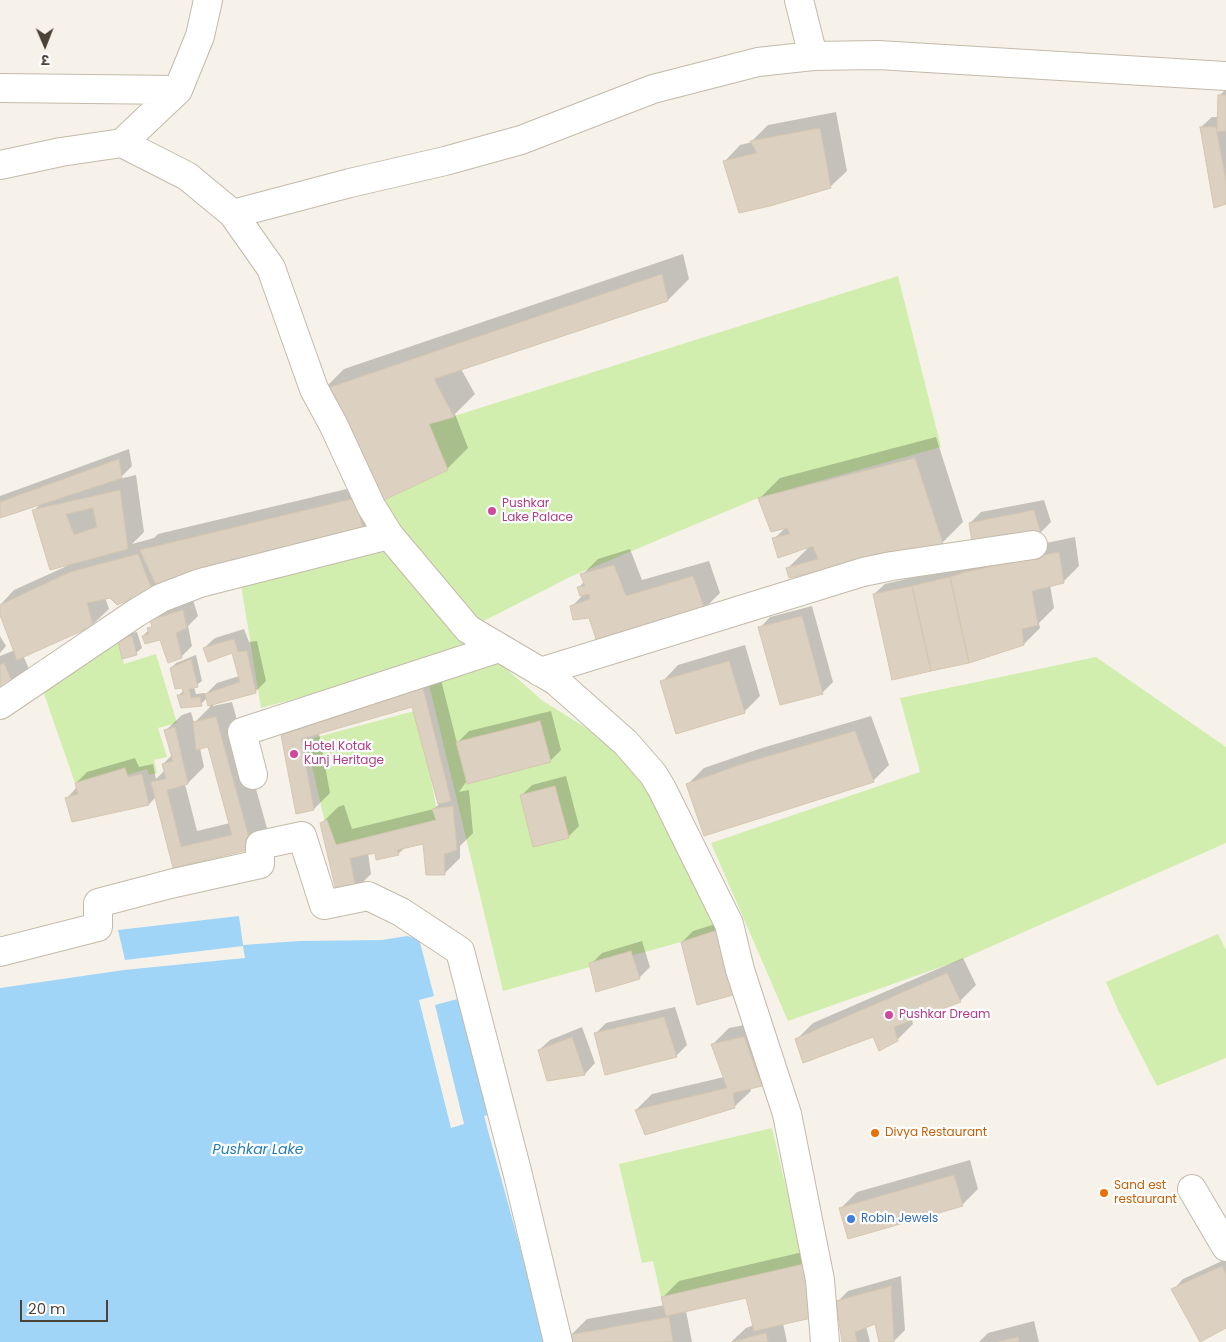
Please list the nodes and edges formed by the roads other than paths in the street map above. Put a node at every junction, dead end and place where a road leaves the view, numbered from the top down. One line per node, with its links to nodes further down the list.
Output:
1 (208, 0): 6 (street)
2 (799, 0): 3 (street)
3 (813, 56): 4 (street); 9 (street)
4 (1226, 76)
5 (0, 88): 6 (street)
6 (178, 90): 7 (street)
7 (122, 143): 8 (street); 9 (street)
8 (0, 166)
9 (233, 214): 10 (street)
10 (389, 535): 12 (street); 14 (street)
11 (1032, 545): 13 (street)
12 (499, 648): 13 (street); 15 (street)
13 (540, 672): 20 (street)
14 (0, 705)
15 (253, 775)
16 (0, 952): 19 (street)
17 (1192, 1189): 18 (street)
18 (1226, 1247)
19 (558, 1342)
20 (824, 1342)

